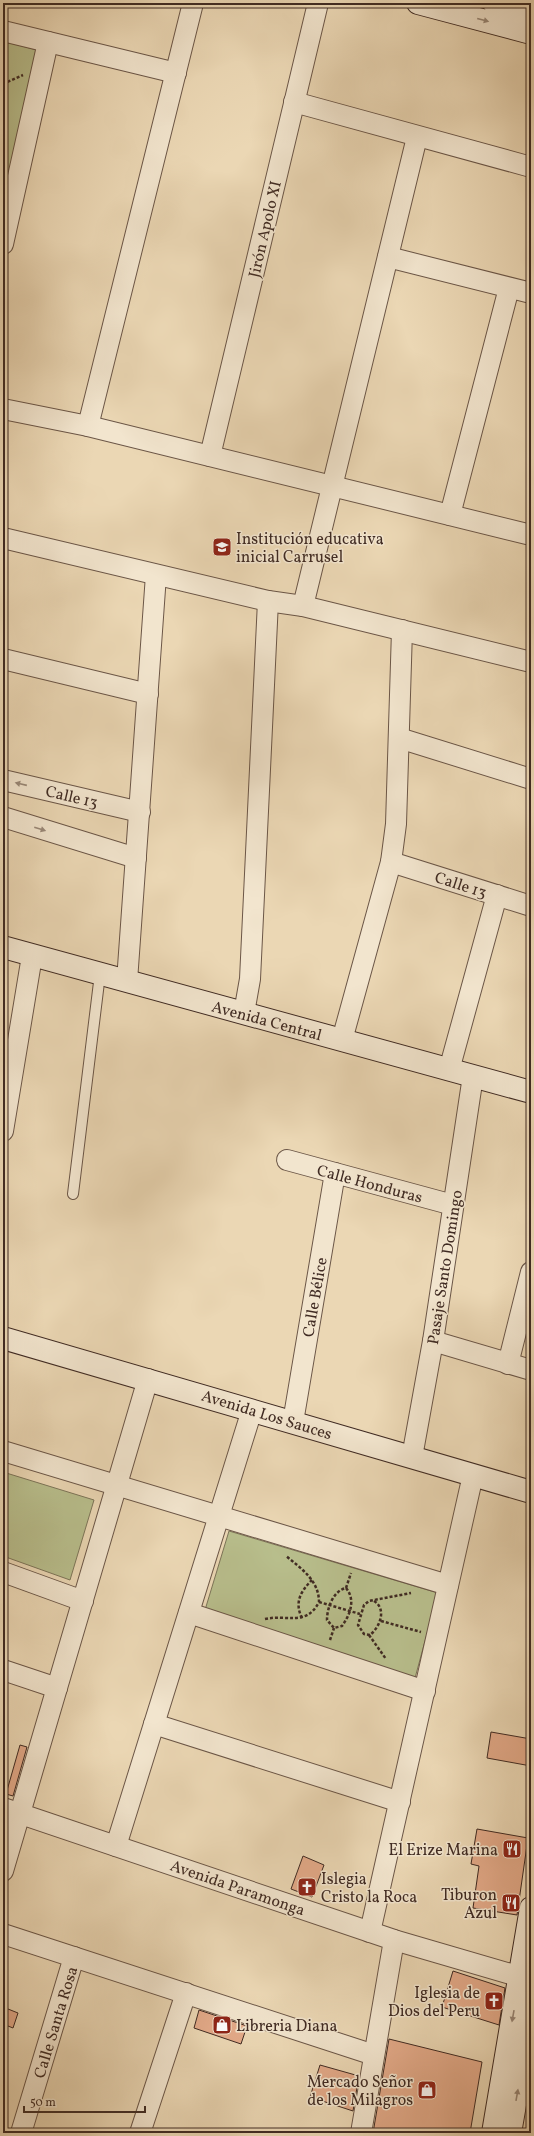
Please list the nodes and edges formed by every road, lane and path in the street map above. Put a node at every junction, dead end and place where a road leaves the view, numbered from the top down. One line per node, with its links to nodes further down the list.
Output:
1 (193, 3): 9 (street)
2 (318, 3): 12 (street, Jirón Apolo XI)
3 (418, 3): 7 (street, one-way to 7)
4 (494, 3): 5 (street)
5 (531, 12)
6 (3, 30): 8 (street)
7 (531, 33)
8 (48, 42): 9 (street); 15 (street)
9 (176, 73): 21 (street)
10 (24, 75): 11 (path)
11 (3, 84)
12 (294, 102): 13 (street); 22 (street, Jirón Apolo XI)
13 (417, 137): 14 (street); 17 (street)
14 (531, 168)
15 (6, 223): 16 (street)
16 (3, 244)
17 (388, 257): 18 (street); 23 (street)
18 (509, 288): 19 (street); 24 (street)
19 (531, 293)
20 (3, 409): 21 (street)
21 (88, 426): 22 (street)
22 (210, 456): 23 (street)
23 (331, 486): 24 (street); 29 (street)
24 (450, 515): 25 (street)
25 (531, 535)
26 (3, 539): 27 (street)
27 (156, 575): 28 (street); 33 (street)
28 (268, 601): 29 (street); 47 (street)
29 (303, 606): 30 (street)
30 (402, 630): 32 (street); 34 (street)
31 (3, 659): 33 (street)
32 (531, 662)
33 (148, 694): 37 (street)
34 (399, 738): 35 (street); 40 (street)
35 (531, 779)
36 (3, 780): 37 (street, Calle 13, one-way to 36)
37 (140, 812): 39 (street)
38 (3, 817): 39 (street, one-way to 39)
39 (136, 858): 46 (street)
40 (391, 862): 41 (street, Calle 13); 48 (street)
41 (497, 895): 42 (street, Calle 13); 49 (street)
42 (531, 906)
43 (3, 948): 44 (street, Avenida Central)
44 (32, 956): 45 (street, Avenida Central); 52 (street)
45 (100, 974): 46 (street, Avenida Central); 55 (lane)
46 (127, 981): 47 (street, Avenida Central)
47 (244, 1013): 48 (street, Avenida Central)
48 (342, 1040): 49 (street, Avenida Central)
49 (449, 1070): 50 (street, Avenida Central)
50 (473, 1076): 51 (street, Avenida Central); 56 (street, Pasaje Santo Domingo)
51 (531, 1092)
52 (3, 1131)
53 (288, 1160): 54 (street, Calle Honduras)
54 (335, 1173): 56 (street, Calle Honduras); 64 (street, Calle Bélice)
55 (73, 1194)
56 (453, 1205): 59 (street, Pasaje Santo Domingo)
57 (531, 1272): 60 (street)
58 (3, 1338): 62 (street, Avenida Los Sauces)
59 (433, 1341): 60 (street); 66 (street, Pasaje Santo Domingo)
60 (508, 1364): 61 (street)
61 (531, 1370)
62 (148, 1379): 63 (street, Avenida Los Sauces); 68 (street)
63 (252, 1410): 64 (street, Avenida Los Sauces); 70 (street)
64 (293, 1422): 66 (street, Avenida Los Sauces)
65 (3, 1451): 68 (street)
66 (412, 1457): 67 (street, Avenida Los Sauces)
67 (473, 1475): 69 (street, Avenida Los Sauces); 75 (street)
68 (117, 1485): 70 (street); 78 (street)
69 (531, 1492)
70 (219, 1516): 75 (street); 83 (street)
71 (286, 1555): 74 (path)
72 (352, 1570): 76 (path)
73 (3, 1572): 78 (street)
74 (312, 1580): 80 (path); 85 (path)
75 (448, 1585): 95 (street)
76 (346, 1588): 81 (path); 82 (path)
77 (416, 1592): 79 (path)
78 (83, 1601): 94 (street)
79 (374, 1601): 84 (path); 87 (path)
80 (319, 1602): 81 (path); 85 (path)
81 (330, 1606): 82 (path); 88 (path)
82 (350, 1610): 84 (path); 88 (path)
83 (189, 1614): 95 (street); 96 (street)
84 (360, 1614): 90 (path)
85 (302, 1618): 86 (path)
86 (259, 1621)
87 (381, 1621): 89 (path); 90 (path)
88 (334, 1628): 91 (path)
89 (425, 1633)
90 (369, 1634): 92 (path)
91 (327, 1648)
92 (388, 1663)
93 (3, 1670): 94 (street)
94 (57, 1688): 98 (street)
95 (425, 1691): 97 (street)
96 (154, 1724): 97 (street); 99 (street)
97 (400, 1802): 102 (street)
98 (11, 1811): 99 (street, Avenida Paramonga); 100 (street)
99 (116, 1846): 102 (street, Avenida Paramonga)
100 (3, 1872)
101 (531, 1908): 106 (street)
102 (370, 1932): 104 (street, Avenida Paramonga)
103 (3, 1934): 105 (street)
104 (394, 1940): 106 (street, Avenida Paramonga); 109 (street)
105 (74, 1957): 107 (street); 110 (street, Calle Santa Rosa)
106 (525, 1979): 113 (street, one-way to 113)
107 (186, 1993): 109 (street); 111 (street)
108 (531, 2012): 114 (street, one-way to 108)
109 (374, 2054): 112 (street)
110 (21, 2133)
111 (140, 2133)
112 (361, 2133)
113 (493, 2133)
114 (510, 2133)

